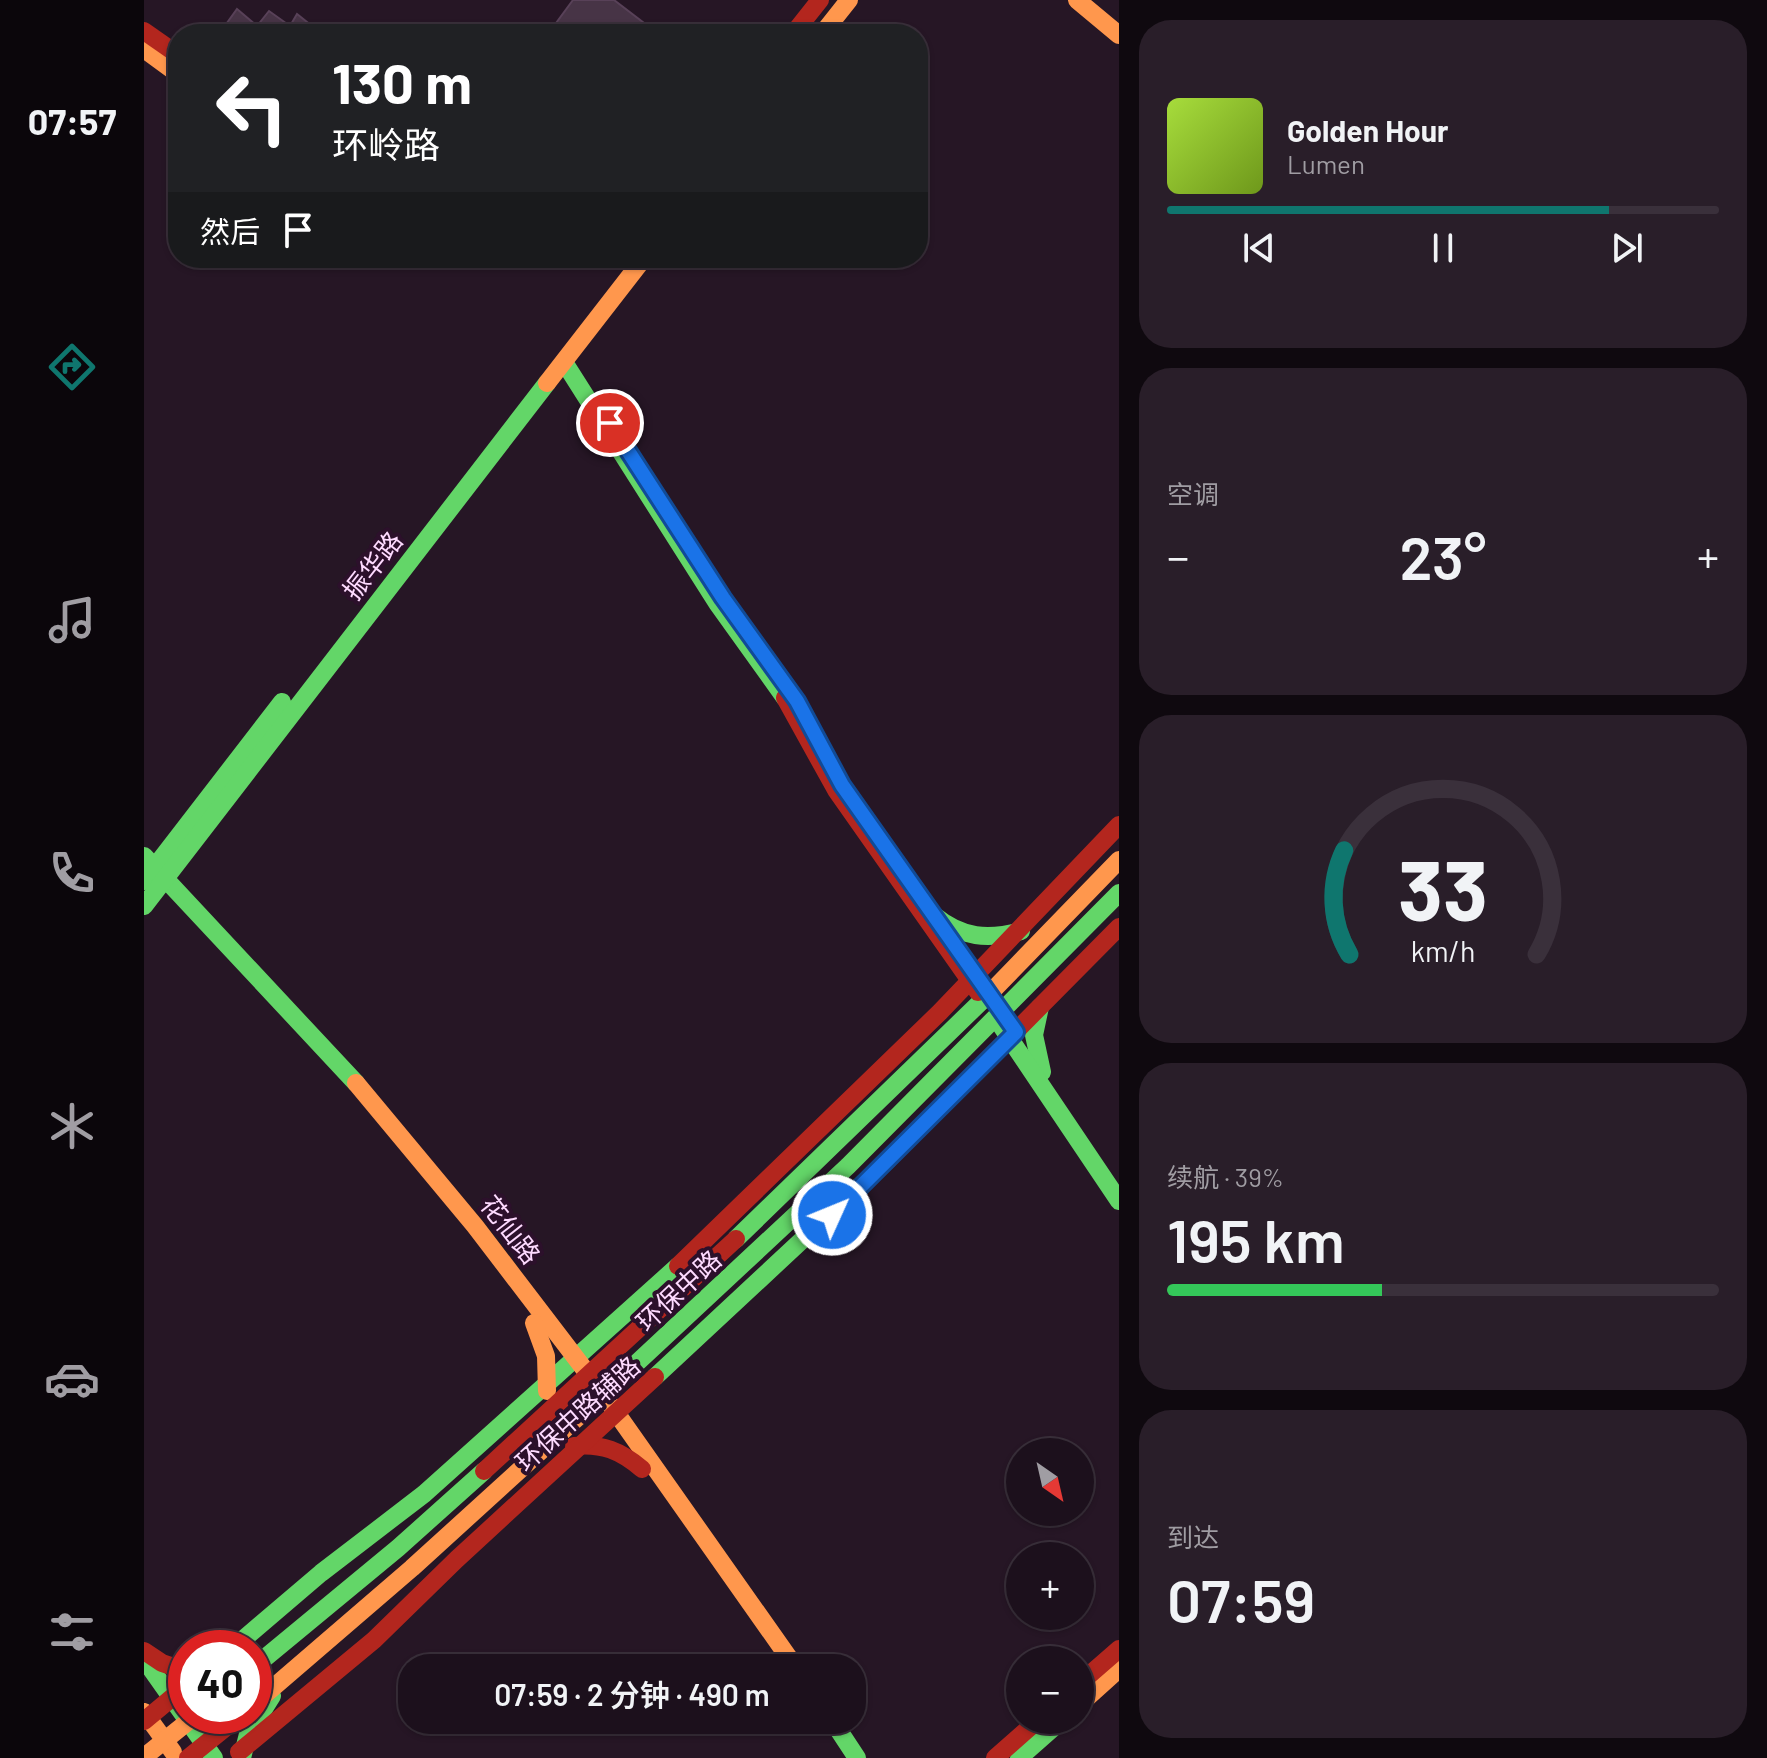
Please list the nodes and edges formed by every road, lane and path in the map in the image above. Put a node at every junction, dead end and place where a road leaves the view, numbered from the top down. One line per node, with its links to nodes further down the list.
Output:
1 (820, 0): 4 (street)
2 (849, 0): 5 (street)
3 (1077, 0): 7 (street)
4 (801, 24)
5 (830, 24)
6 (144, 31): 8 (street)
7 (1119, 35)
8 (168, 48)
9 (144, 49): 10 (street)
10 (168, 67)
11 (617, 268): 16 (street, 振华路)
12 (636, 268): 13 (street, 振华路)
13 (566, 359): 16 (street, 振华路); 20 (street); 23 (street)
14 (1119, 825): 22 (street, 环保中路辅路)
15 (1119, 860): 18 (street, 环保中路)
16 (151, 874): 19 (street, 振华路); 36 (street, 花仙路)
17 (1119, 893): 24 (street, 环保中路)
18 (1079, 902): 22 (street); 27 (street, 环保中路)
19 (144, 906)
20 (935, 916): 22 (street); 25 (street)
21 (1119, 927): 28 (street, 环保中路辅路)
22 (1019, 932): 25 (street, 环保中路辅路)
23 (940, 937): 25 (street); 26 (street)
24 (1072, 943): 28 (street); 29 (street, 环保中路)
25 (974, 978): 26 (street, 环保中路辅路); 27 (street)
26 (956, 996): 30 (street); 38 (street, 环保中路辅路)
27 (987, 997): 29 (street); 30 (street, 环保中路)
28 (1040, 1008): 31 (street, 环保中路辅路); 33 (street)
29 (1000, 1016): 31 (street); 32 (street, 环保中路)
30 (946, 1038): 37 (street, 环保中路)
31 (1009, 1039): 32 (street); 33 (street); 43 (street, 环保中路辅路)
32 (962, 1054): 39 (street, 环保中路)
33 (1035, 1069): 34 (street); 35 (street)
34 (1119, 1186)
35 (1119, 1201)
36 (540, 1320): 38 (street); 40 (street, 花仙路); 42 (street)
37 (650, 1320): 38 (street); 41 (street, 环保中路)
38 (598, 1340): 40 (street, 环保中路辅路)
39 (651, 1352): 43 (street); 44 (street, 环保中路)
40 (572, 1363): 41 (street, 花仙路); 42 (street, 环保中路辅路)
41 (585, 1380): 44 (street, 花仙路); 46 (street, 环保中路)
42 (547, 1385): 46 (street); 50 (street, 环保中路辅路)
43 (640, 1393): 45 (street, 环保中路辅路); 49 (street)
44 (599, 1399): 45 (street, 花仙路); 48 (street, 环保中路)
45 (613, 1417): 47 (street, 环保中路辅路); 49 (street, 花仙路)
46 (525, 1435): 51 (street, 环保中路)
47 (583, 1444): 48 (street); 49 (street); 76 (street, 环保中路辅路)
48 (528, 1463): 62 (street, 环保中路)
49 (648, 1465): 56 (street, 花仙路); 57 (street, 花仙路)
50 (254, 1630)
51 (277, 1647): 53 (street); 55 (street, 环保中路)
52 (1119, 1649): 61 (street)
53 (272, 1650)
54 (144, 1651): 59 (street)
55 (272, 1651)
56 (772, 1654)
57 (786, 1654)
58 (144, 1659): 63 (street)
59 (168, 1665)
60 (1119, 1669): 65 (street)
61 (1094, 1671)
62 (292, 1673): 64 (street, 环保中路); 76 (street)
63 (168, 1682)
64 (272, 1689)
65 (1094, 1691)
66 (168, 1700): 67 (street)
67 (145, 1717): 74 (street)
68 (173, 1734): 74 (street)
69 (225, 1734): 75 (street)
70 (826, 1734): 80 (street)
71 (841, 1734): 81 (street)
72 (1022, 1734): 82 (street)
73 (1046, 1734): 83 (street)
74 (164, 1741): 77 (street); 78 (street)
75 (210, 1751): 79 (street)
76 (239, 1755)
77 (144, 1757)
78 (176, 1758)
79 (188, 1758)
80 (842, 1758)
81 (857, 1758)
82 (995, 1758)
83 (1019, 1758)

